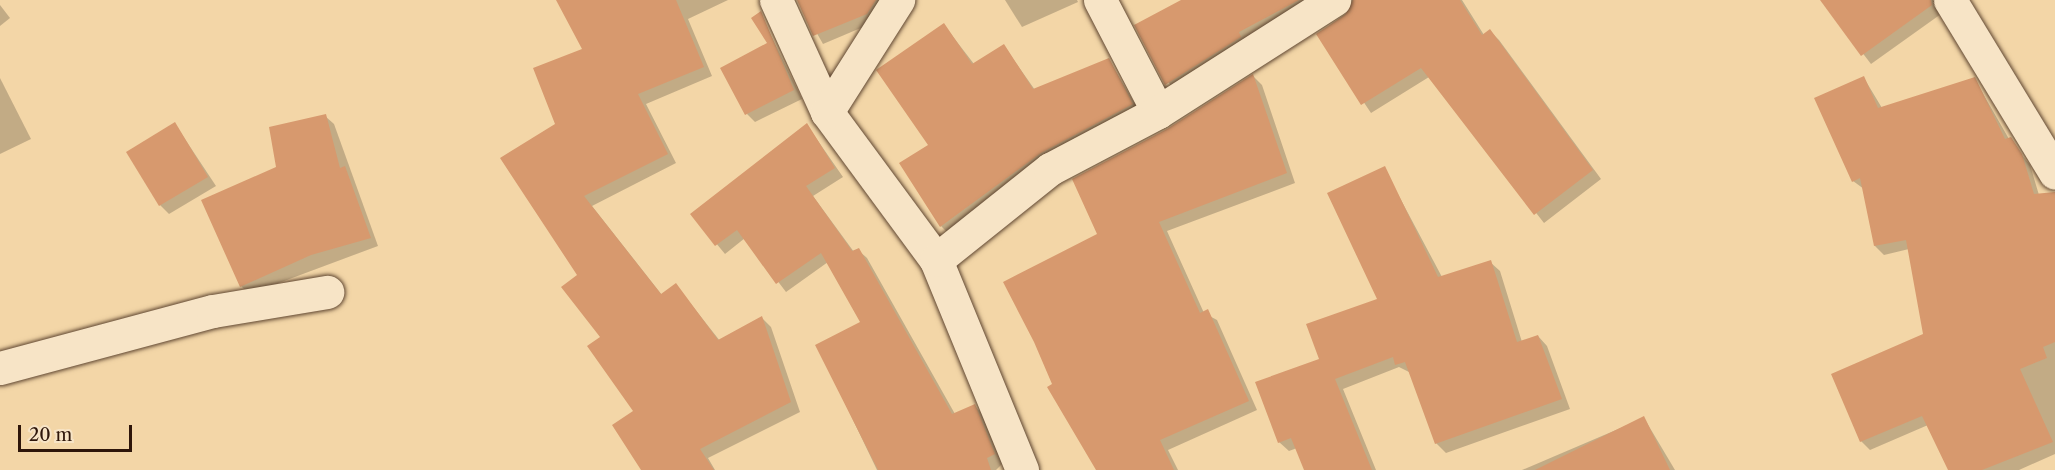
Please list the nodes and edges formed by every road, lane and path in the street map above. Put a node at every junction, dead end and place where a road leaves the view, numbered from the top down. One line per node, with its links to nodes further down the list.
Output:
1 (776, 0): 6 (street)
2 (898, 0): 6 (street)
3 (1100, 0): 7 (street)
4 (1334, 0): 7 (street)
5 (1950, 0): 8 (street)
6 (827, 112): 9 (street)
7 (1158, 112): 9 (street)
8 (2055, 173)
9 (936, 260): 12 (street)
10 (327, 292): 11 (street)
11 (0, 368)
12 (1022, 470)

